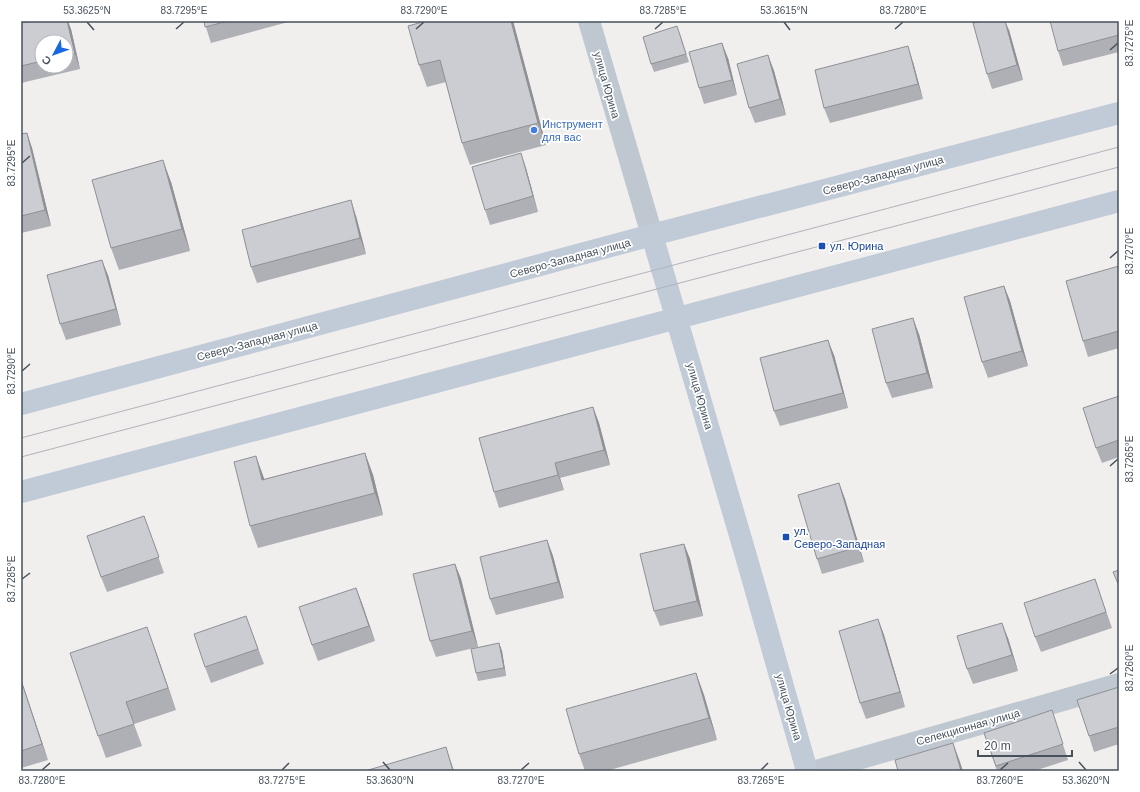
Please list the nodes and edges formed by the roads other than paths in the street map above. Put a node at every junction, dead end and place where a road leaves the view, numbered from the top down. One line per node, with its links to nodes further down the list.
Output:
1 (589, 21): 4 (street, улица Юрина)
2 (1119, 113): 4 (main road, Северо-Западная улица)
3 (1119, 201): 5 (main road)
4 (652, 235): 5 (main road, улица Юрина); 6 (main road, Северо-Западная улица)
5 (677, 318): 7 (main road); 9 (main road, улица Юрина)
6 (21, 404)
7 (21, 492)
8 (1119, 684): 10 (street, Селекционная улица)
9 (807, 771)
10 (816, 771)

